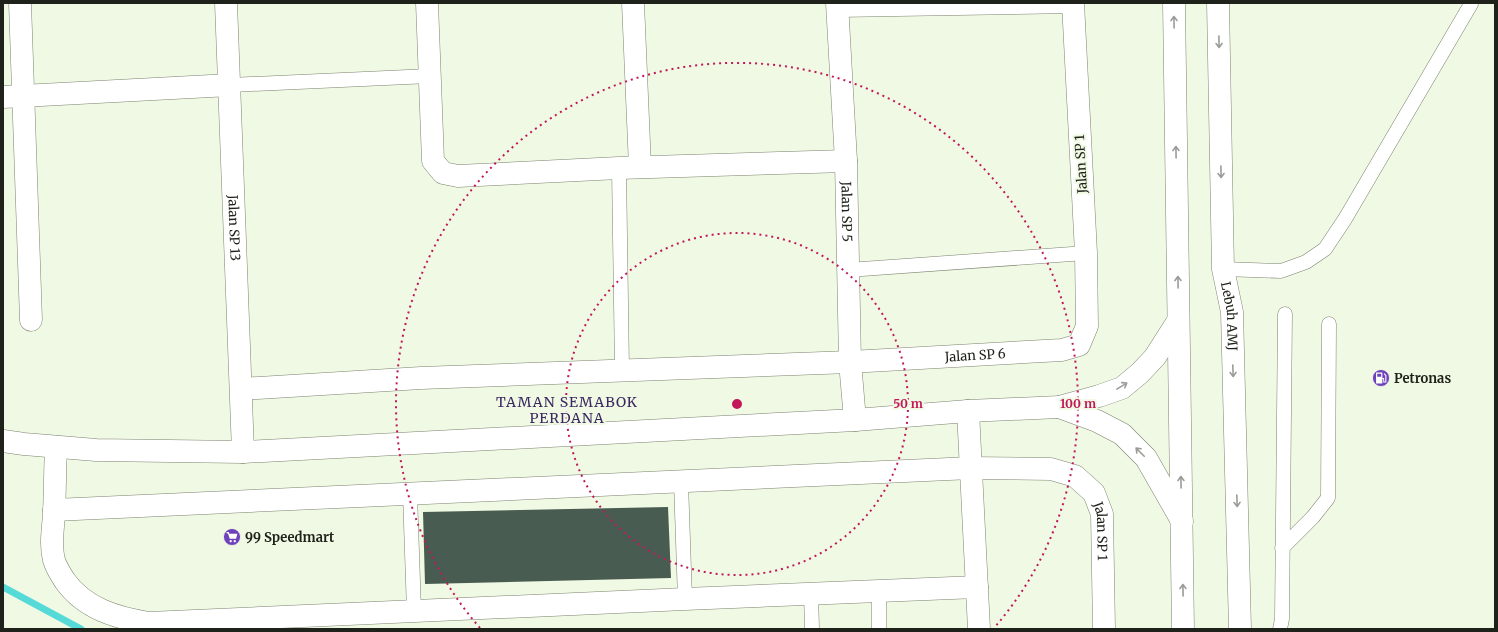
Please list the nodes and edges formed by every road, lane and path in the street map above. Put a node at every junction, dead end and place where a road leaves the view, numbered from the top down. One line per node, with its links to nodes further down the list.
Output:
1 (20, 3): 12 (main road)
2 (226, 3): 11 (main road, Jalan SP 13)
3 (427, 3): 10 (main road)
4 (633, 3): 14 (main road)
5 (1174, 3): 20 (main road, one-way to 5)
6 (1218, 3): 16 (main road, Lebuh AMJ, one-way to 16)
7 (1471, 4): 16 (lane)
8 (1073, 5): 9 (lane); 15 (main road, Jalan SP 1)
9 (837, 6): 13 (main road, Jalan SP 5)
10 (430, 76): 11 (lane); 14 (main road)
11 (230, 85): 12 (main road); 25 (main road, Jalan SP 13)
12 (13, 96): 19 (main road)
13 (846, 162): 14 (main road); 17 (main road, Jalan SP 5)
14 (629, 168): 24 (lane)
15 (1086, 253): 17 (lane); 22 (main road, Jalan SP 1)
16 (1223, 269): 48 (main road, Lebuh AMJ, one-way to 48)
17 (848, 270): 23 (main road, Jalan SP 5)
18 (1285, 314): 37 (lane)
19 (31, 320)
20 (1178, 321): 26 (main road, one-way to 20); 36 (main road, one-way to 20)
21 (1328, 324): 37 (lane)
22 (1087, 326): 23 (main road, Jalan SP 6)
23 (850, 362): 24 (main road); 28 (main road, Jalan SP 5)
24 (622, 370): 25 (main road)
25 (241, 389): 31 (main road, Jalan SP 13)
26 (1059, 407): 27 (main road); 36 (main road, one-way to 26)
27 (968, 411): 28 (main road); 32 (main road)
28 (855, 420): 31 (main road)
29 (3, 441): 30 (main road)
30 (56, 447): 31 (main road); 35 (main road)
31 (243, 452)
32 (971, 468): 33 (main road, Jalan SP 1); 38 (main road); 46 (main road, Jalan SP 1)
33 (681, 482): 34 (main road, Jalan SP 1); 41 (lane)
34 (410, 494): 35 (main road, Jalan SP 1); 42 (lane)
35 (54, 510): 42 (main road)
36 (1182, 521): 47 (main road, one-way to 36)
37 (1282, 548): 49 (lane)
38 (978, 587): 39 (main road); 45 (main road)
39 (879, 591): 40 (main road); 44 (lane)
40 (811, 593): 41 (main road); 43 (lane)
41 (685, 598): 42 (main road)
42 (414, 611)
43 (812, 629)
44 (879, 629)
45 (979, 629)
46 (1104, 629)
47 (1183, 629)
48 (1240, 629)
49 (1280, 629)

